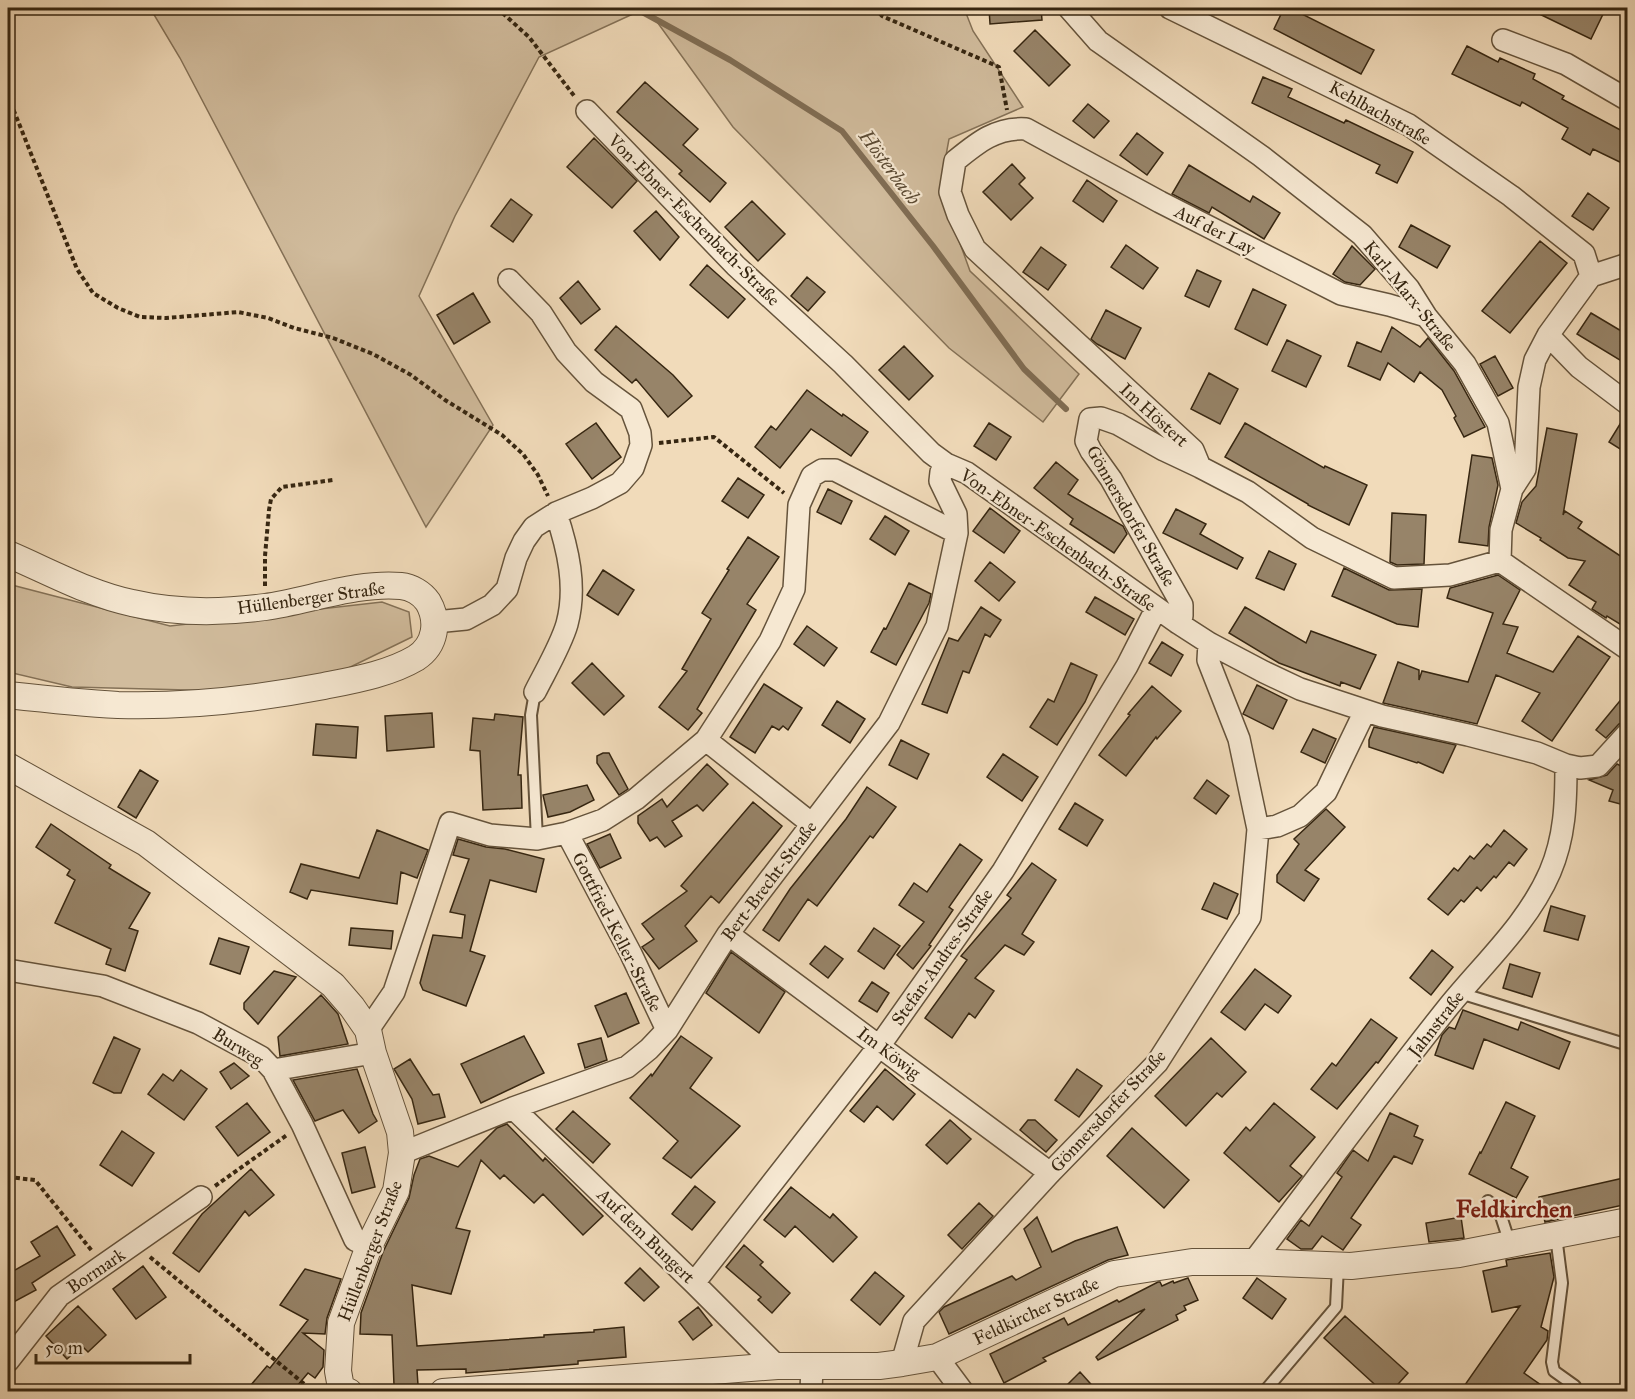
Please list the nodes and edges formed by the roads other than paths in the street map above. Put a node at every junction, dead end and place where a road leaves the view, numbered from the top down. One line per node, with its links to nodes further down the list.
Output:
1 (1069, 8): 10 (street, Karl-Marx-Straße)
2 (1170, 8): 8 (street, Kehlbachstraße)
3 (1503, 40): 4 (street)
4 (1628, 100)
5 (587, 111): 13 (street, Von-Ebner-Eschenbach-Straße)
6 (1011, 128): 10 (street, Auf der Lay); 14 (street, Im Höstert)
7 (1628, 264): 8 (street)
8 (1591, 276): 11 (street)
9 (509, 280): 16 (street)
10 (1426, 316): 15 (street, Karl-Marx-Straße)
11 (1548, 335): 12 (street); 15 (street)
12 (1628, 405)
13 (946, 464): 17 (street, Bert-Brecht-Straße); 20 (street, Von-Ebner-Eschenbach-Straße)
14 (1200, 467): 19 (street, Im Höstert); 22 (street, Gönnersdorfer Straße)
15 (1512, 489): 19 (street, Karl-Marx-Straße)
16 (556, 513): 21 (street); 25 (street)
17 (957, 533): 29 (street); 32 (street, Bert-Brecht-Straße)
18 (8, 554): 21 (street, Hüllenberger Straße)
19 (1500, 561): 24 (street)
20 (1156, 609): 22 (street, Von-Ebner-Eschenbach-Straße); 41 (street, Stefan-Andres-Straße)
21 (435, 622): 26 (street)
22 (1178, 623): 23 (street, Von-Ebner-Eschenbach-Straße)
23 (1209, 643): 27 (street, Von-Ebner-Eschenbach-Straße); 33 (street, Gönnersdorfer Straße)
24 (1628, 649)
25 (535, 692): 35 (lane)
26 (8, 695)
27 (1365, 711): 30 (street, Von-Ebner-Eschenbach-Straße); 33 (street)
28 (1628, 733): 30 (street, Von-Ebner-Eschenbach-Straße)
29 (706, 740): 32 (street); 34 (street)
30 (1566, 765): 38 (street, Jahnstraße)
31 (8, 766): 40 (street, Hüllenberger Straße)
32 (812, 824): 36 (street, Bert-Brecht-Straße)
33 (1258, 829): 46 (street, Gönnersdorfer Straße)
34 (567, 833): 35 (street); 39 (street, Gottfried-Keller-Straße)
35 (537, 839): 40 (street)
36 (728, 934): 39 (street, Bert-Brecht-Straße); 41 (street, Im Köwig)
37 (8, 970): 43 (street, Burweg)
38 (1460, 993): 42 (lane); 53 (street, Jahnstraße)
39 (667, 1030): 44 (street, Bert-Brecht-Straße)
40 (371, 1041): 43 (street); 45 (street, Hüllenberger Straße)
41 (880, 1045): 46 (street, Im Köwig); 55 (street, Stefan-Andres-Straße)
42 (1628, 1045)
43 (273, 1070): 52 (street, Burweg)
44 (513, 1108): 45 (street, Bert-Brecht-Straße); 55 (street, Auf dem Bungert)
45 (402, 1153): 52 (street, Hüllenberger Straße)
46 (1050, 1173): 58 (street, Gönnersdorfer Straße)
47 (201, 1197): 57 (street, Bormark)
48 (1488, 1201): 51 (lane)
49 (1628, 1221): 50 (street, Feldkircher Straße)
50 (1556, 1235): 51 (street, Feldkircher Straße); 61 (lane)
51 (1510, 1245): 54 (street, Feldkircher Straße)
52 (369, 1246): 62 (street, Hüllenberger Straße)
53 (1253, 1262): 54 (street, Feldkircher Straße); 56 (street, Feldkircher Straße)
54 (1338, 1266): 66 (lane)
55 (694, 1282): 60 (street, Auf dem Bungert)
56 (937, 1357): 58 (street, Feldkircher Straße); 65 (street)
57 (8, 1362)
58 (902, 1364): 59 (street, Feldkircher Straße)
59 (812, 1365): 60 (street, Feldkircher Straße); 64 (street)
60 (777, 1366): 63 (street, Feldkircher Straße)
61 (1575, 1386)
62 (342, 1390)
63 (443, 1392)
64 (811, 1392)
65 (963, 1392)
66 (1264, 1392)

